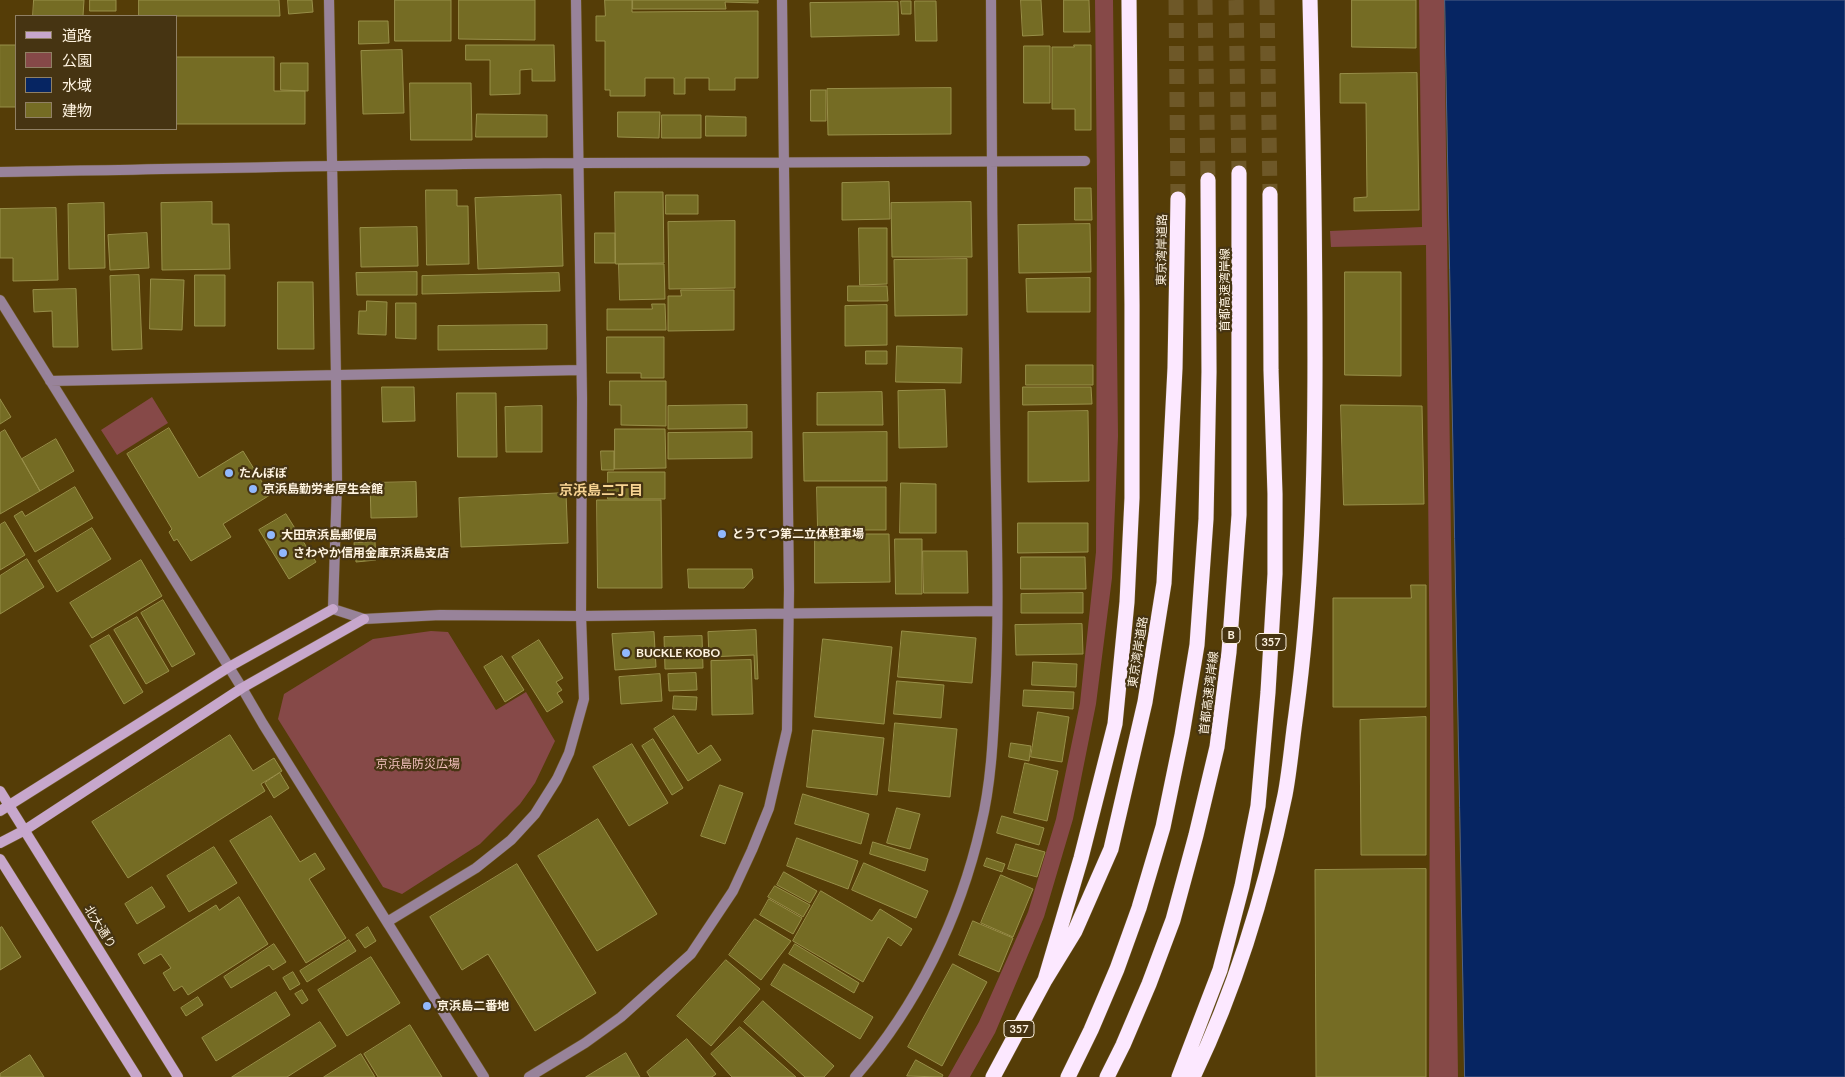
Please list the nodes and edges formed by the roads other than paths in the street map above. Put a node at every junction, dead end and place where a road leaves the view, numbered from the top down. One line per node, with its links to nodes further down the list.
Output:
1 (329, 0): 11 (street)
2 (576, 0): 9 (street)
3 (782, 0): 10 (street)
4 (991, 0): 8 (street)
5 (1128, 0): 34 (highway)
6 (1310, 0): 44 (highway)
7 (1085, 161): 8 (street)
8 (992, 162): 10 (street); 22 (street)
9 (579, 163): 10 (street); 11 (street); 18 (street)
10 (784, 164): 23 (street)
11 (333, 166): 12 (street); 19 (street)
12 (0, 172)
13 (1239, 174): 42 (highway, 首都高速湾岸線 / B)
14 (1208, 180): 41 (highway, 首都高速湾岸線)
15 (1270, 194): 43 (highway, 357)
16 (1178, 199): 34 (highway, 東京湾岸道路 / 357)
17 (0, 300): 20 (street)
18 (581, 370): 19 (street); 24 (street)
19 (336, 376): 20 (street); 21 (street)
20 (50, 381): 26 (street)
21 (333, 609): 25 (street); 26 (street)
22 (998, 611): 23 (street); 39 (street)
23 (789, 614): 24 (street); 38 (street)
24 (580, 616): 25 (street); 33 (street)
25 (364, 619): 27 (street)
26 (229, 668): 27 (street); 29 (street)
27 (242, 688): 30 (street); 33 (street)
28 (0, 791): 29 (street, 北大通り)
29 (5, 808): 30 (street, 北大通り)
30 (25, 830): 31 (street); 36 (street, 北大通り)
31 (0, 843)
32 (0, 859): 35 (street)
33 (387, 922): 37 (street)
34 (1045, 980): 40 (highway, 東京湾岸道路 / 357)
35 (137, 1077)
36 (178, 1077)
37 (484, 1077)
38 (529, 1077)
39 (855, 1077)
40 (993, 1077)
41 (1068, 1077)
42 (1107, 1077)
43 (1179, 1077)
44 (1193, 1077)

